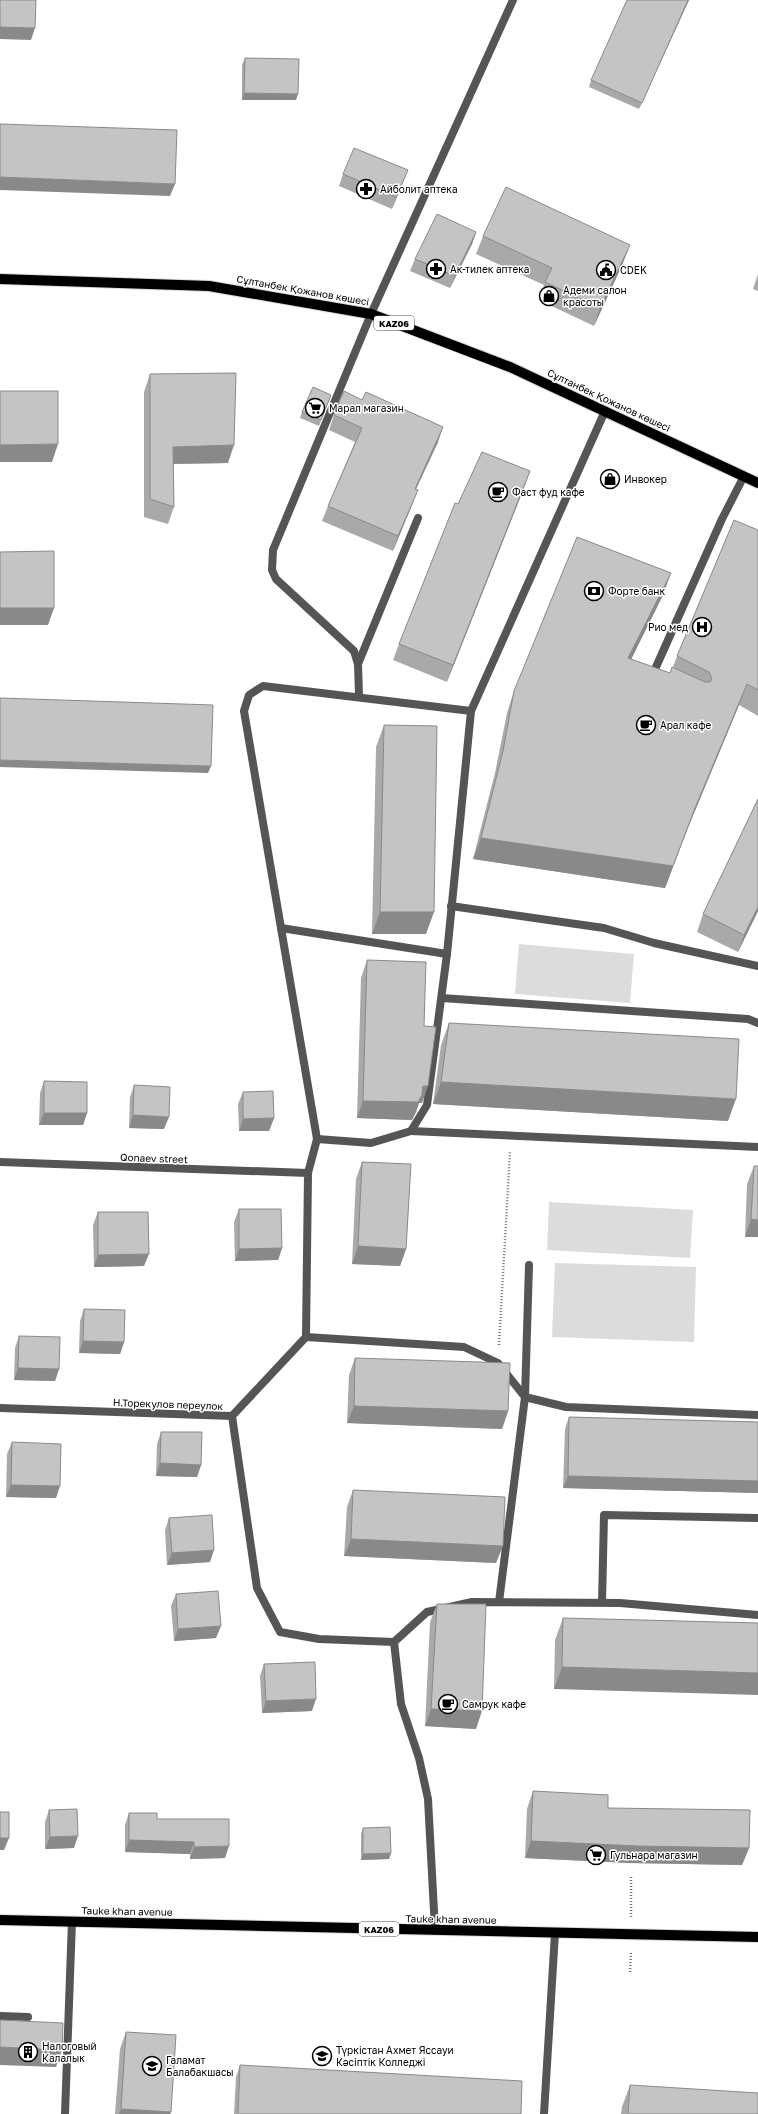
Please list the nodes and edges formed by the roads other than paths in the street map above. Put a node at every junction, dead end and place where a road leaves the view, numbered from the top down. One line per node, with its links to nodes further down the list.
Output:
1 (513, 0): 3 (street)
2 (0, 279): 3 (main road, Сұлтанбек Қожанов көшесі / KАZ06)
3 (371, 314): 4 (main road, Сұлтанбек Қожанов көшесі / KАZ06); 8 (street)
4 (604, 411): 5 (main road, Сұлтанбек Қожанов көшесі / KАZ06); 11 (street)
5 (744, 476): 6 (main road, Сұлтанбек Қожанов көшесі / KАZ06); 9 (street)
6 (758, 483)
7 (418, 518): 8 (street)
8 (358, 664): 10 (street)
9 (658, 679)
10 (359, 696): 11 (street); 13 (street)
11 (471, 712): 12 (street)
12 (452, 906): 14 (street); 15 (street)
13 (281, 928): 14 (street); 19 (street)
14 (447, 954): 16 (street)
15 (758, 966)
16 (442, 998): 17 (street); 18 (street)
17 (758, 1023)
18 (412, 1131): 19 (street); 20 (street)
19 (317, 1139): 22 (street)
20 (758, 1147)
21 (0, 1162): 22 (street, Qonaev street)
22 (308, 1173): 24 (street)
23 (529, 1265): 25 (street)
24 (306, 1337): 25 (street); 28 (street)
25 (525, 1398): 27 (street); 30 (street)
26 (0, 1408): 28 (street, Н.Торекулов переулок)
27 (758, 1415)
28 (232, 1416): 33 (street, Н.Торекулов переулок)
29 (758, 1518): 31 (street)
30 (499, 1602): 31 (street); 33 (street)
31 (602, 1603): 32 (street)
32 (758, 1615)
33 (394, 1642): 36 (street)
34 (0, 1920): 35 (main road, Tauke khan avenue / KАZ06)
35 (72, 1921): 36 (main road, Tauke khan avenue / KАZ06); 41 (street)
36 (435, 1930): 37 (main road, Tauke khan avenue / KАZ06)
37 (555, 1933): 38 (main road, Tauke khan avenue / KАZ06); 42 (street)
38 (758, 1937)
39 (0, 2016): 40 (street)
40 (28, 2017)
41 (65, 2114)
42 (544, 2114)

